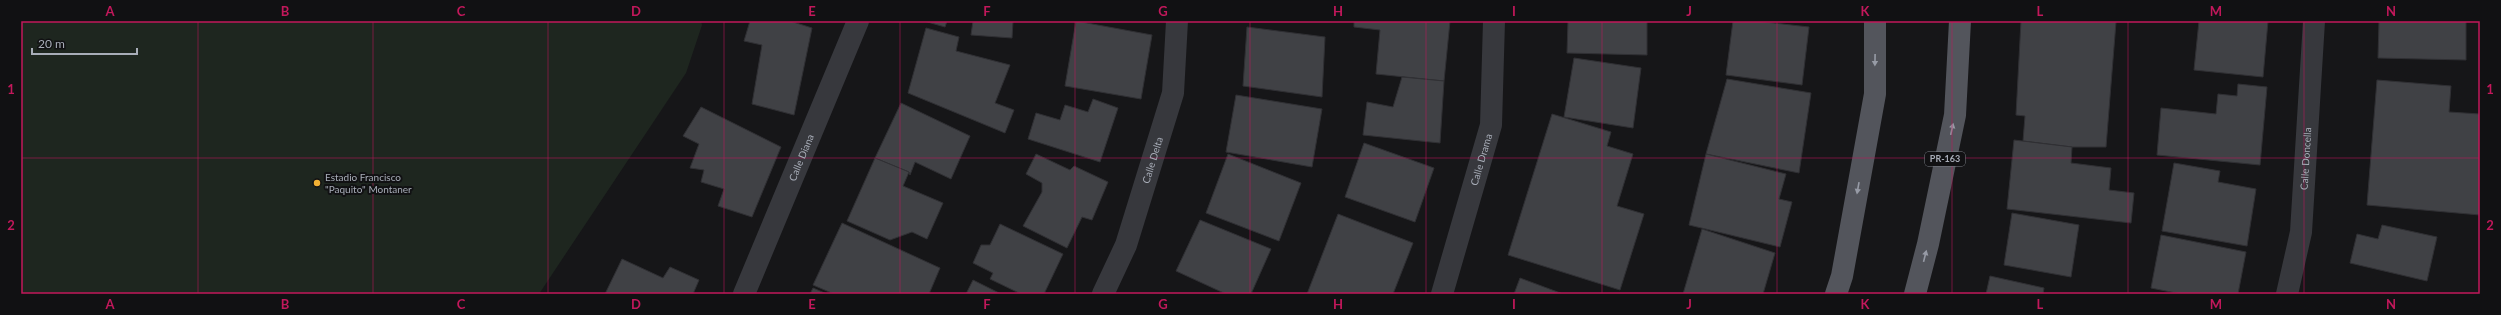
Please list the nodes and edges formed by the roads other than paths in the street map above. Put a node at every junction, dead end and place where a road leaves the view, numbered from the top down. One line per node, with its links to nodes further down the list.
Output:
1 (858, 21): 7 (street, Calle Diana)
2 (1177, 21): 8 (street, Calle Delta)
3 (1494, 21): 9 (street, Calle Drama)
4 (1876, 21): 10 (main road, one-way to 10)
5 (1960, 21): 11 (main road, PR-163, one-way to 5)
6 (2314, 21): 12 (street, Calle Doncella)
7 (744, 294)
8 (1103, 294)
9 (1442, 294)
10 (1836, 294)
11 (1915, 294)
12 (2287, 294)

